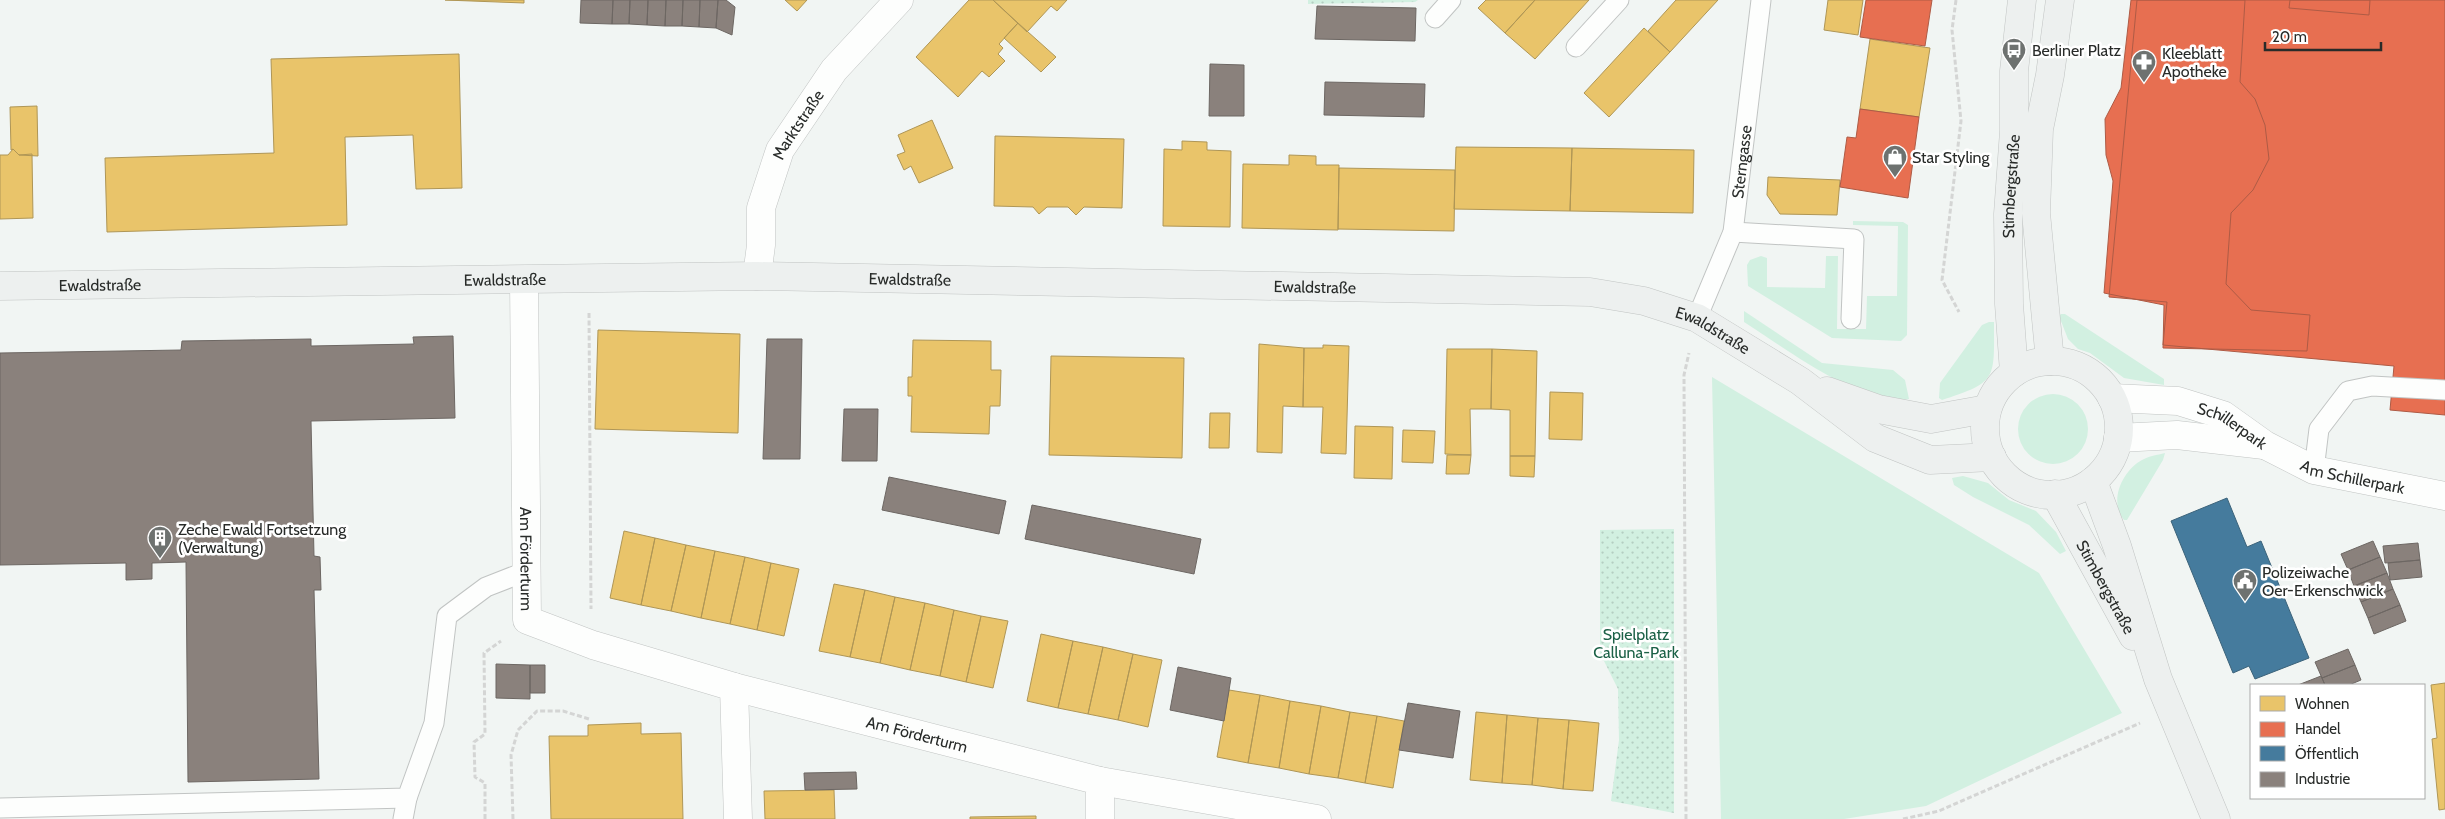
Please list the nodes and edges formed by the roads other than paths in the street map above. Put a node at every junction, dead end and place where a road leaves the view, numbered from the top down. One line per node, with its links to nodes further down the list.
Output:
1 (899, 0): 10 (street, Marktstraße)
2 (1451, 0): 7 (lane)
3 (1619, 0): 8 (lane)
4 (1761, 0): 9 (lane, Sterngasse)
5 (2022, 0): 16 (street, Stimbergstraße)
6 (2060, 0): 15 (street, Stimbergstraße)
7 (1435, 18)
8 (1576, 47)
9 (1733, 232): 13 (lane, Sterngasse); 14 (lane)
10 (757, 276): 11 (street, Ewaldstraße); 13 (street, Ewaldstraße)
11 (524, 280): 12 (street, Ewaldstraße); 28 (street, Am Förderturm)
12 (0, 286)
13 (1697, 318): 17 (street, Ewaldstraße)
14 (1851, 319)
15 (2050, 361): 16 (street); 19 (street)
16 (2014, 372): 20 (street)
17 (1800, 381): 20 (street, Ewaldstraße); 23 (street, Ewaldstraße)
18 (2445, 390): 24 (lane)
19 (2112, 398): 21 (street); 22 (street, Schillerpark)
20 (1987, 409): 23 (street)
21 (2118, 438): 22 (street, Schillerpark); 25 (street)
22 (2265, 445): 24 (street, Am Schillerpark)
23 (1992, 457): 26 (street)
24 (2314, 470): 27 (street, Am Schillerpark)
25 (2093, 481): 26 (street); 29 (street, Stimbergstraße)
26 (2056, 494): 29 (street, Stimbergstraße)
27 (2445, 496)
28 (527, 571): 30 (street, Am Förderturm); 32 (lane)
29 (2158, 679): 38 (street, Stimbergstraße)
30 (734, 687): 31 (street, Am Förderturm); 35 (street)
31 (1100, 781): 36 (street); 37 (street, Am Förderturm)
32 (408, 798): 33 (lane); 34 (lane)
33 (0, 808)
34 (403, 819)
35 (738, 819)
36 (1100, 819)
37 (1317, 819)
38 (2216, 819)

